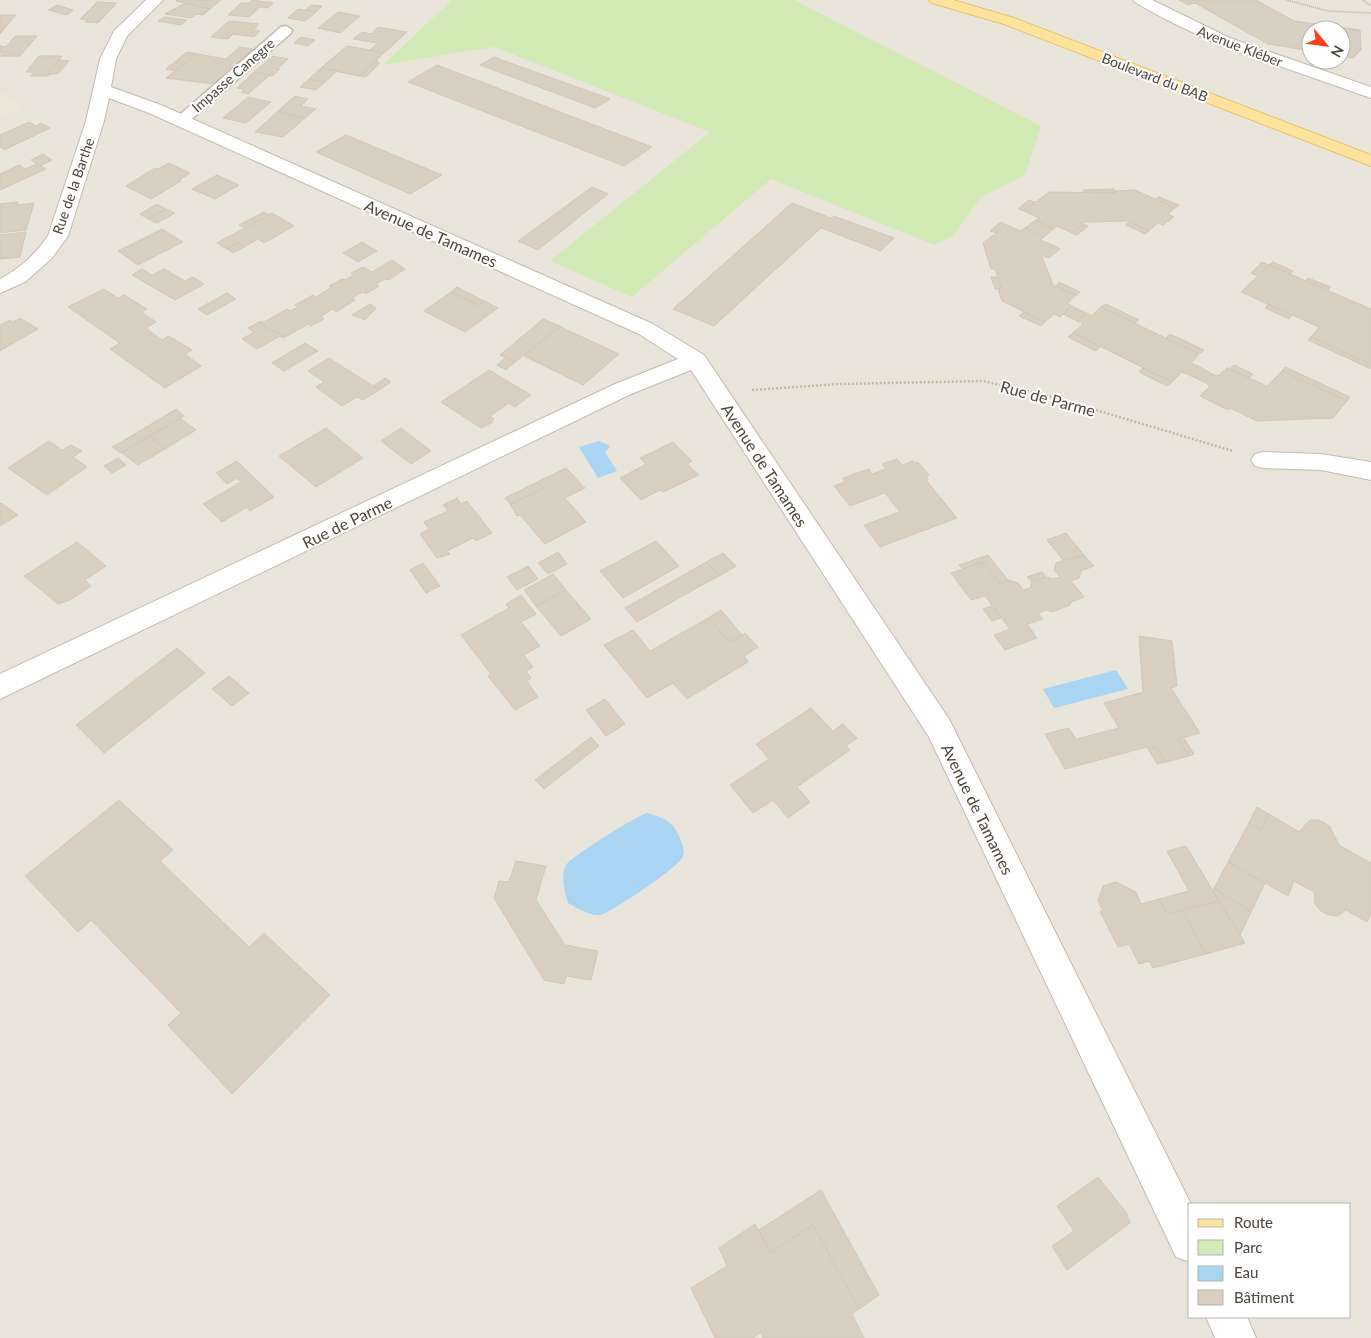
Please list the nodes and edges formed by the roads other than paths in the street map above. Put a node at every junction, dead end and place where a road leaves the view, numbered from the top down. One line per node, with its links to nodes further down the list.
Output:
1 (155, 0): 7 (street)
2 (937, 0): 10 (main road, Boulevard du BAB)
3 (987, 0): 5 (main road)
4 (1141, 0): 8 (street, Avenue Kléber)
5 (1032, 12)
6 (286, 30): 9 (lane, Impasse Canegre)
7 (102, 90): 9 (street, Avenue de Tamames); 11 (street, Rue de la Barthe)
8 (1371, 93)
9 (181, 121): 12 (street, Avenue de Tamames)
10 (1371, 161)
11 (0, 288)
12 (696, 360): 15 (street, Rue de Parme); 16 (street, Avenue de Tamames)
13 (1263, 460): 14 (street)
14 (1371, 471)
15 (0, 687)
16 (1188, 1239)
17 (1226, 1318): 18 (street)
18 (1236, 1338)

